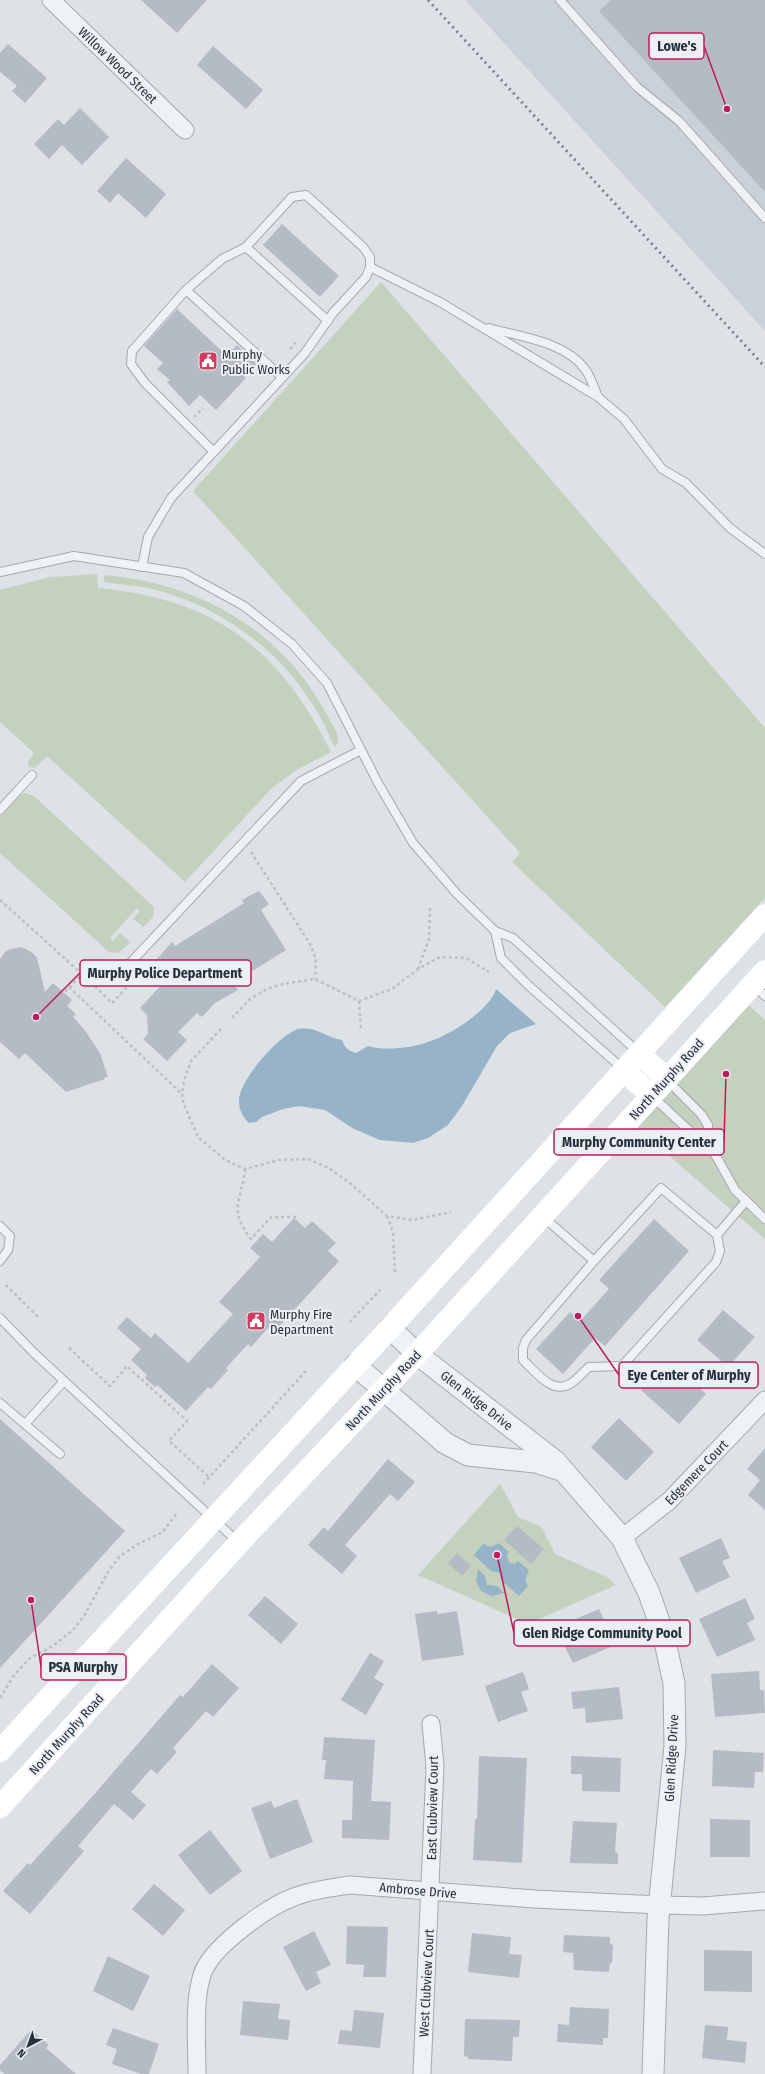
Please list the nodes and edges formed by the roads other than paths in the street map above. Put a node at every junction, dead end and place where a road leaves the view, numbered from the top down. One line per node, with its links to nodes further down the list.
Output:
1 (51, 0): 3 (street, Willow Wood Street)
2 (560, 0): 4 (lane)
3 (185, 130)
4 (765, 218)
5 (246, 247): 6 (lane); 7 (lane); 8 (lane)
6 (370, 267): 8 (lane); 9 (lane)
7 (186, 290): 10 (lane); 12 (lane)
8 (328, 321): 10 (lane)
9 (476, 324): 11 (lane); 11 (lane)
10 (282, 377): 12 (lane)
11 (598, 398): 13 (lane)
12 (214, 452): 14 (lane)
13 (765, 554)
14 (142, 567): 15 (lane); 16 (lane)
15 (0, 572)
16 (361, 750): 20 (lane); 21 (lane)
17 (32, 775): 18 (lane)
18 (0, 810)
19 (765, 915): 23 (main road)
20 (495, 930): 23 (lane); 24 (lane)
21 (118, 976)
22 (761, 984): 25 (main road, North Murphy Road)
23 (640, 1054): 24 (main road); 25 (main road)
24 (624, 1071): 26 (main road); 36 (main road)
25 (666, 1078): 26 (main road, North Murphy Road); 27 (lane)
26 (651, 1095): 27 (lane); 29 (main road, North Murphy Road)
27 (707, 1140): 28 (lane)
28 (746, 1201): 30 (lane); 32 (lane)
29 (542, 1216): 34 (lane); 37 (main road, North Murphy Road)
30 (765, 1219)
31 (0, 1226): 33 (lane)
32 (717, 1235): 34 (lane); 34 (lane)
33 (0, 1261)
34 (594, 1261)
35 (0, 1318): 39 (lane)
36 (390, 1328): 37 (street, Glen Ridge Drive); 38 (main road)
37 (417, 1354): 40 (main road, North Murphy Road); 45 (street, Glen Ridge Drive)
38 (355, 1365): 40 (street); 46 (main road)
39 (64, 1381): 43 (lane); 46 (lane)
40 (383, 1391): 45 (street); 48 (main road, North Murphy Road)
41 (765, 1400): 47 (street, Edgemere Court)
42 (0, 1402): 43 (lane)
43 (25, 1424): 44 (lane)
44 (60, 1454)
45 (566, 1472): 47 (street, Glen Ridge Drive)
46 (213, 1519): 48 (lane); 50 (main road)
47 (622, 1538): 54 (street, Glen Ridge Drive)
48 (239, 1543): 51 (main road, North Murphy Road)
49 (431, 1724): 52 (street, East Clubview Court)
50 (0, 1751)
51 (0, 1808)
52 (430, 1892): 54 (street, Ambrose Drive); 55 (street, Ambrose Drive); 56 (street, West Clubview Court)
53 (765, 1901): 54 (street, Ambrose Drive)
54 (659, 1905): 57 (street, Glen Ridge Drive)
55 (197, 2074)
56 (422, 2074)
57 (653, 2074)

